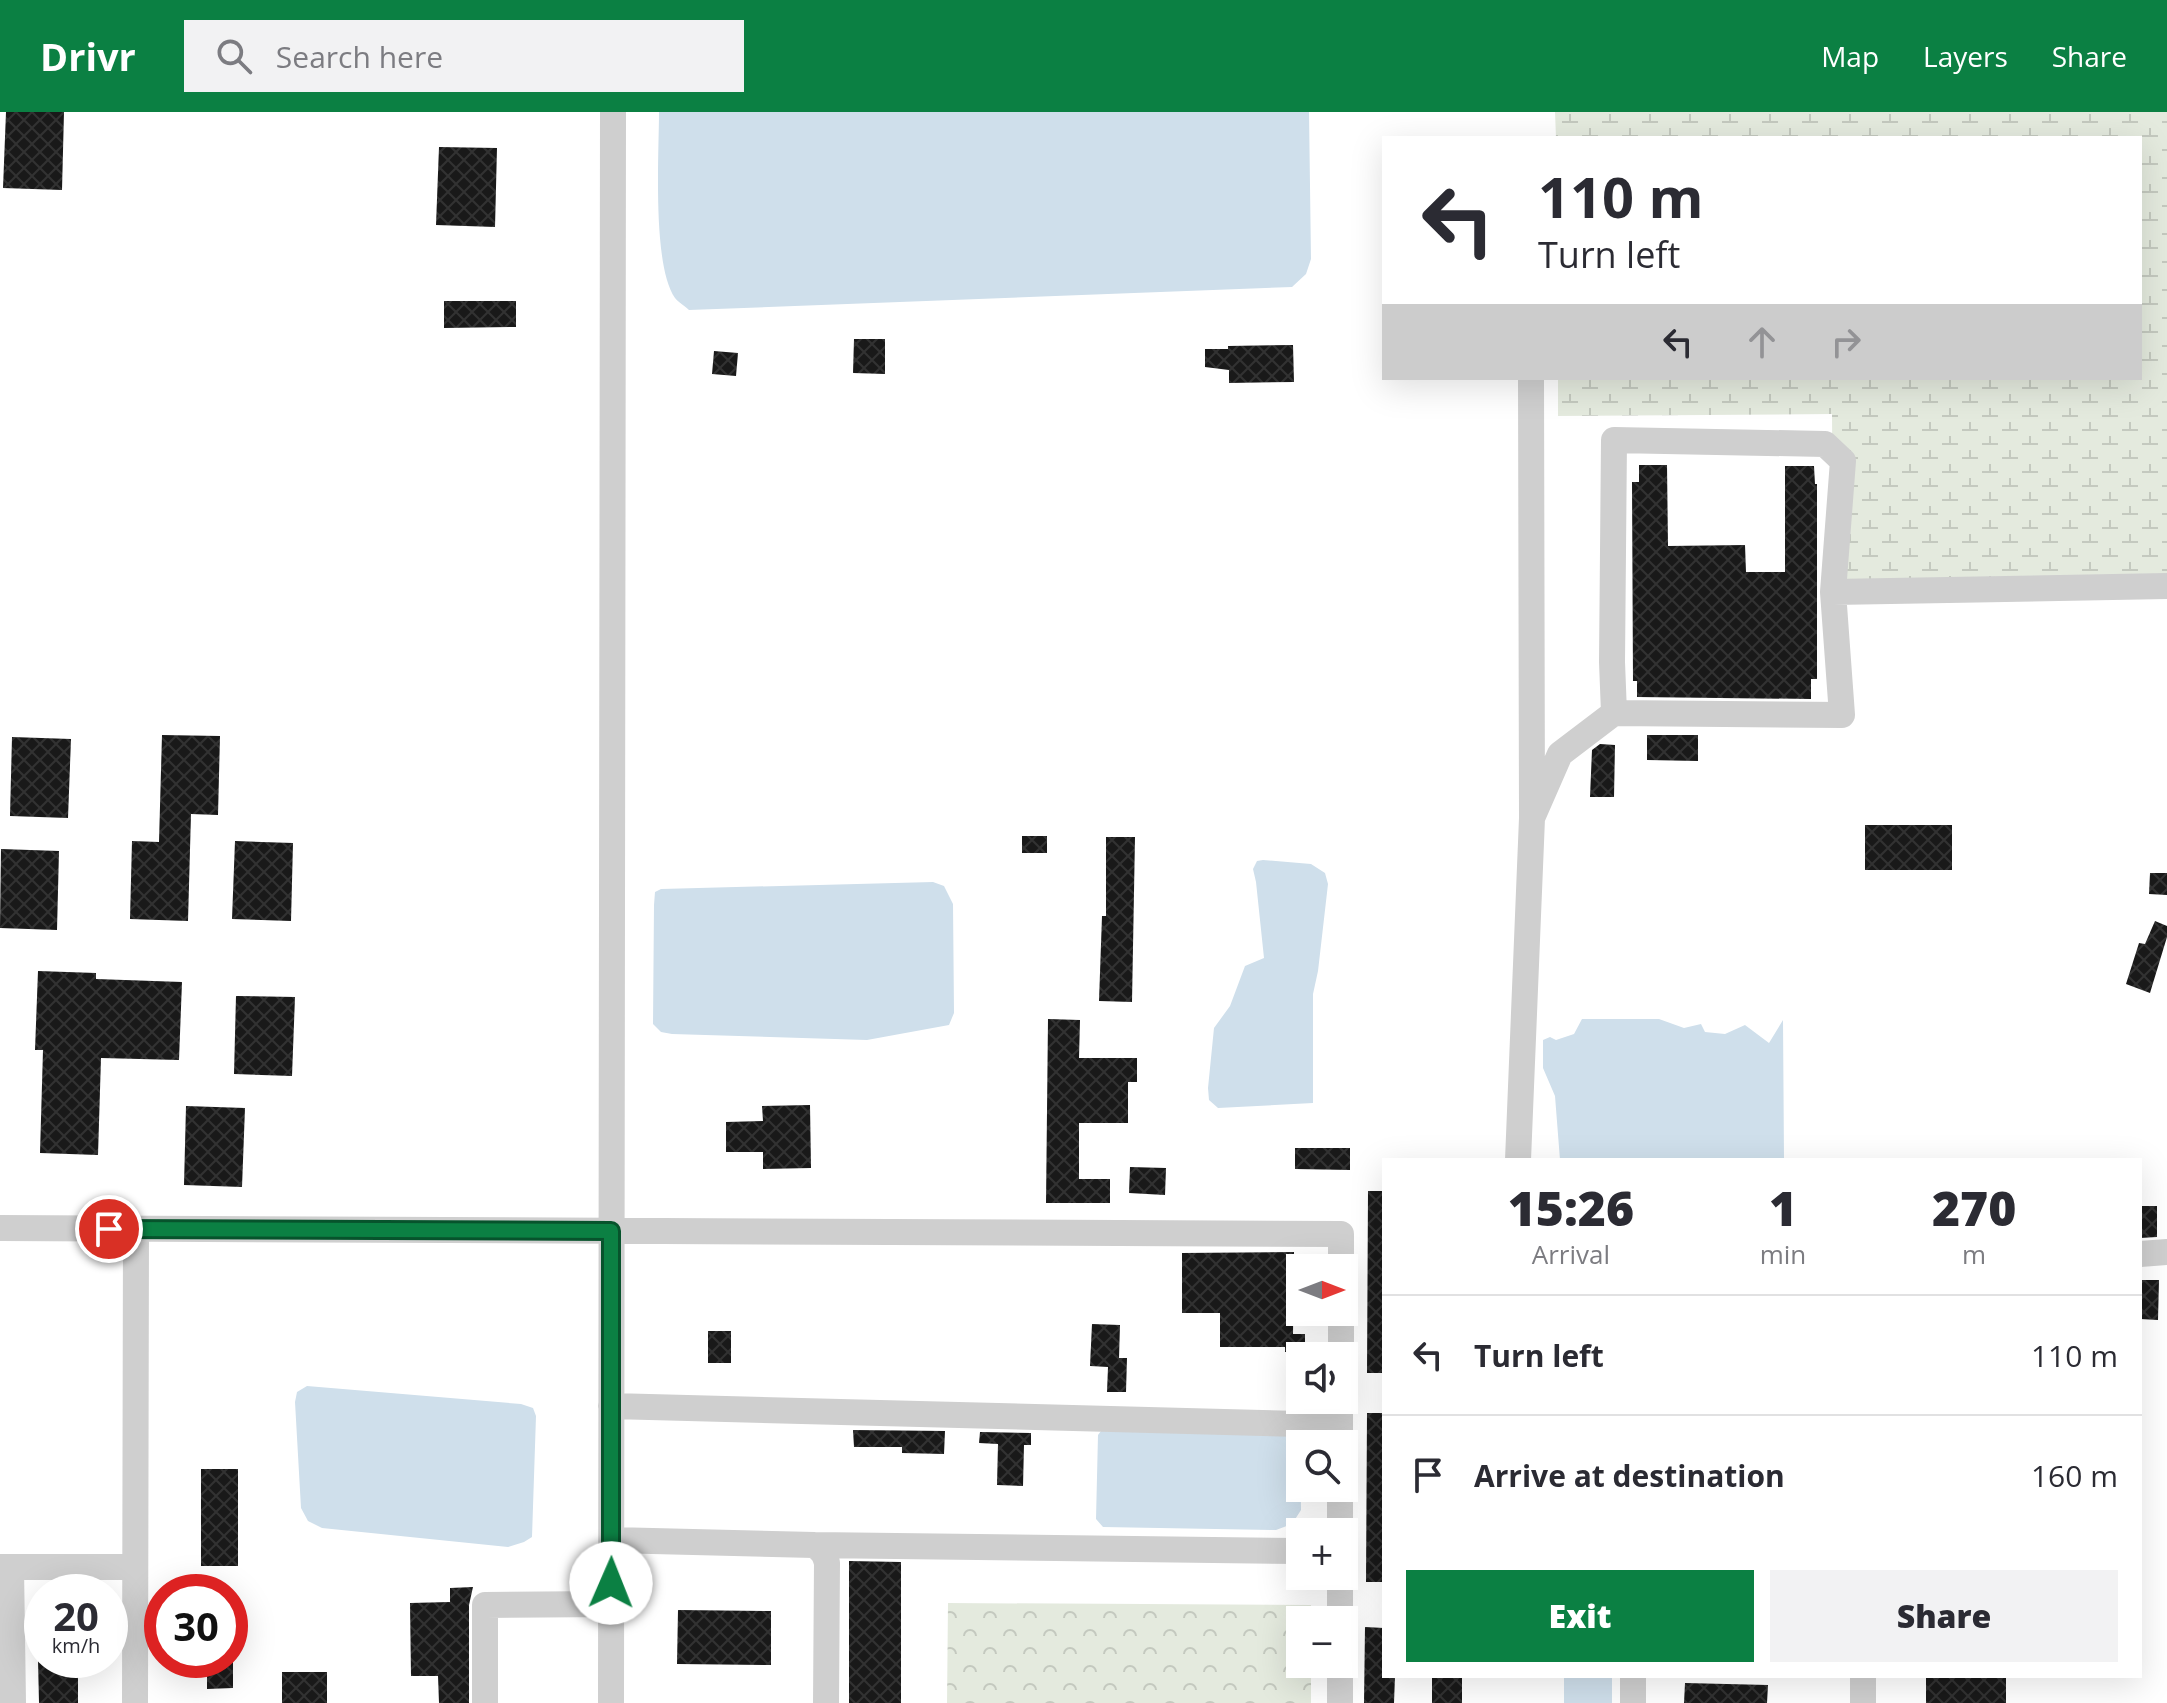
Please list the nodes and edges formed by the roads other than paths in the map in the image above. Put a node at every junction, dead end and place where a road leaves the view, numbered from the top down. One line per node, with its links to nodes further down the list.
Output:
1 (613, 112): 10 (street)
2 (1531, 380): 6 (street)
3 (2167, 586): 4 (street)
4 (1833, 592): 5 (street); 5 (street)
5 (1614, 713): 6 (street)
6 (1532, 818): 7 (street)
7 (1518, 1158)
8 (0, 1228): 9 (street)
9 (136, 1229): 10 (street); 20 (street)
10 (611, 1231): 12 (street); 14 (street)
11 (2167, 1252): 13 (street)
12 (1341, 1254)
13 (2142, 1254)
14 (611, 1406): 15 (street); 16 (street)
15 (1340, 1423)
16 (612, 1540): 17 (street); 21 (street)
17 (814, 1545): 18 (street); 29 (street)
18 (1286, 1551)
19 (6, 1567): 20 (street); 25 (street)
20 (135, 1567): 26 (street)
21 (611, 1604): 27 (street); 28 (street)
22 (1340, 1678): 30 (street)
23 (1633, 1678): 31 (street)
24 (1863, 1678): 32 (street)
25 (13, 1703)
26 (135, 1703)
27 (485, 1703)
28 (611, 1703)
29 (826, 1703)
30 (1340, 1703)
31 (1633, 1703)
32 (1863, 1703)

